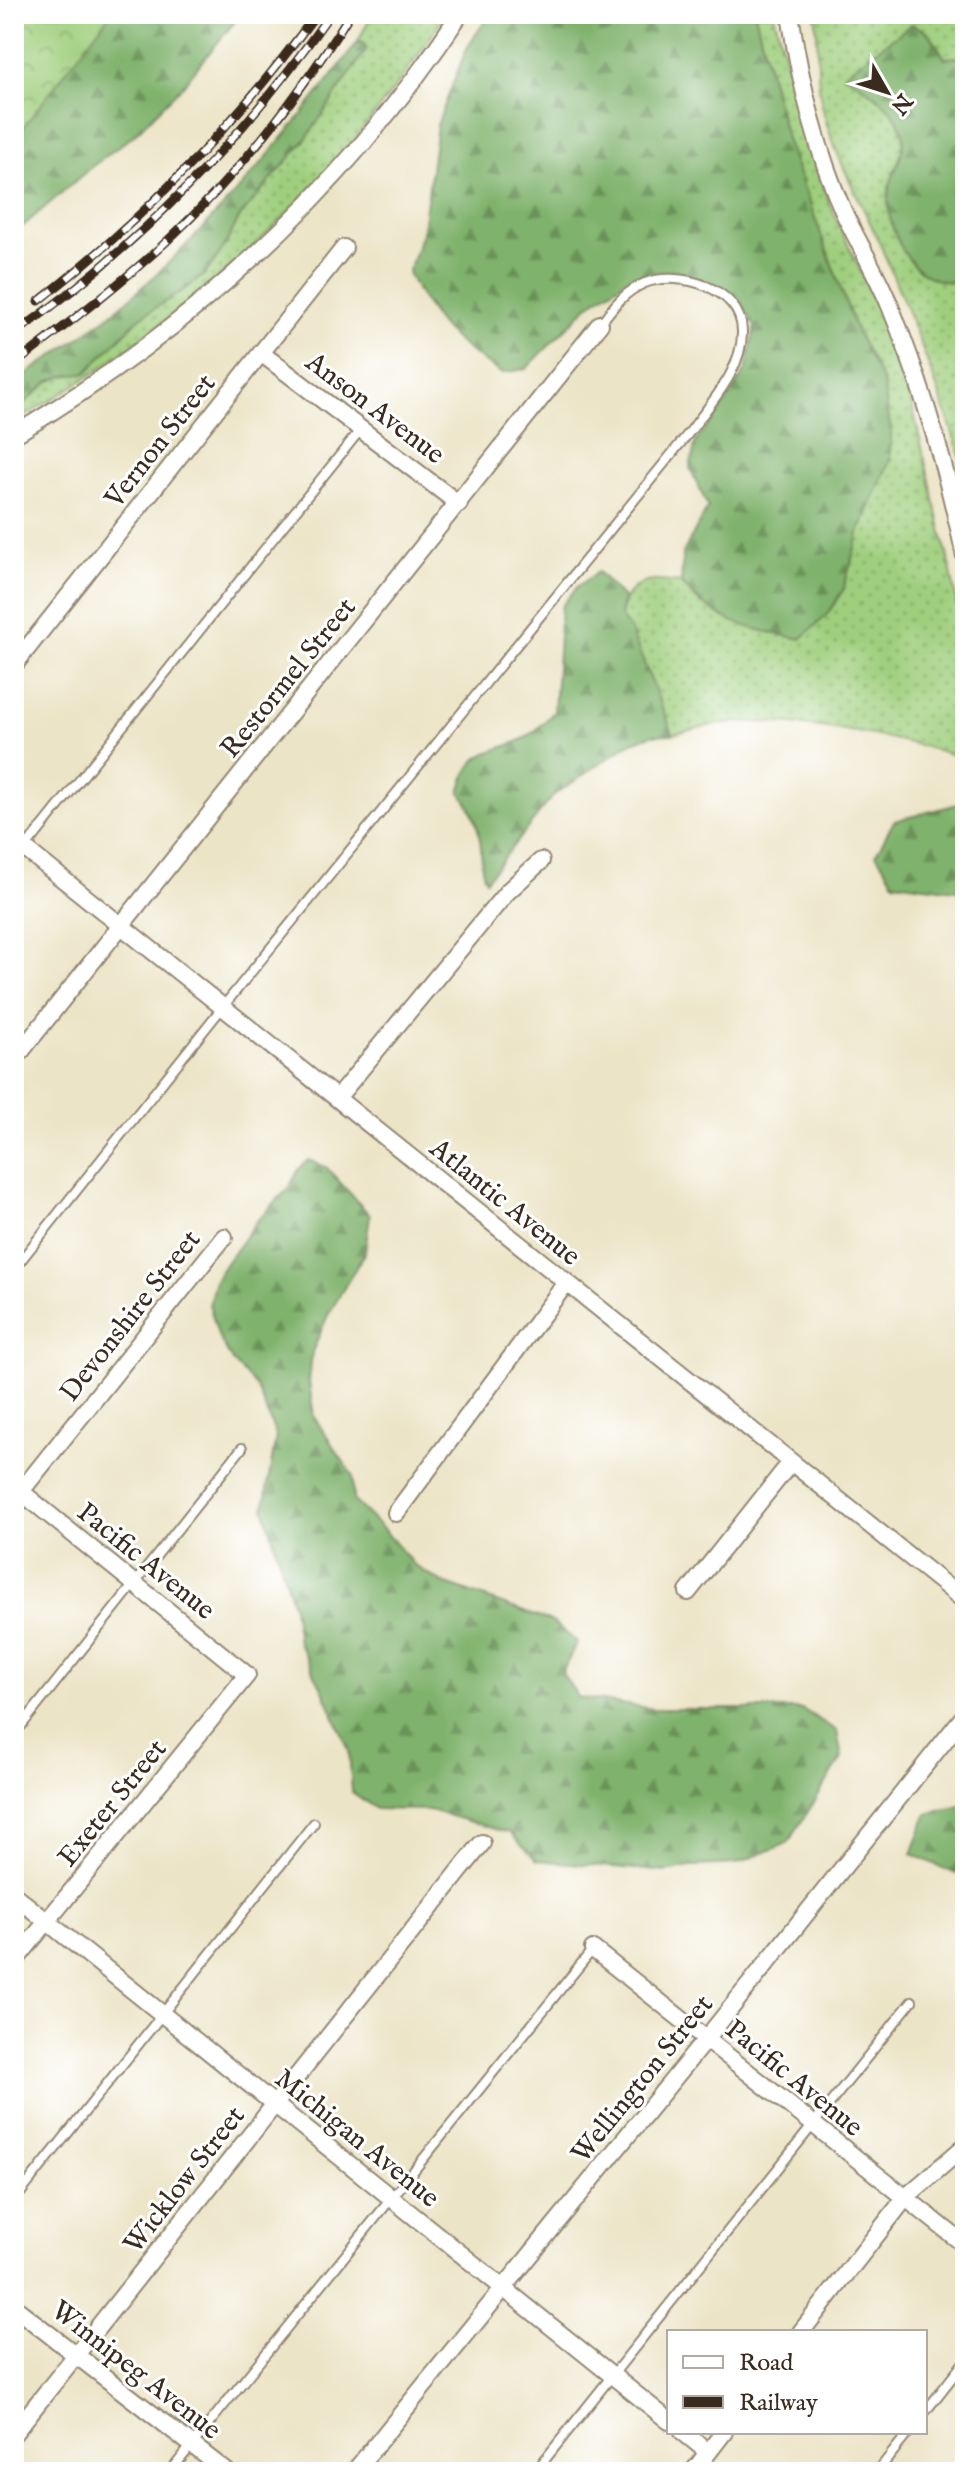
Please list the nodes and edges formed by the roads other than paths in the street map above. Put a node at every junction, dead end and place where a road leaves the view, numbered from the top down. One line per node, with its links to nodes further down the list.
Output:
1 (460, 14): 7 (street)
2 (790, 14): 9 (street)
3 (344, 248): 5 (street, Vernon Street)
4 (600, 324): 8 (street, Restormel Street); 14 (lane)
5 (261, 353): 6 (street, Anson Avenue); 10 (street, Vernon Street)
6 (362, 428): 8 (street, Anson Avenue); 11 (lane)
7 (14, 435)
8 (459, 504): 13 (street, Restormel Street)
9 (965, 556)
10 (14, 665)
11 (18, 851): 13 (street, Atlantic Avenue)
12 (541, 861): 16 (street)
13 (122, 925): 14 (street, Atlantic Avenue); 15 (street, Restormel Street)
14 (224, 1006): 16 (street, Atlantic Avenue); 18 (lane)
15 (14, 1060)
16 (337, 1098): 19 (street, Atlantic Avenue)
17 (224, 1237): 22 (street, Devonshire Street)
18 (14, 1269)
19 (566, 1283): 21 (street, Atlantic Avenue); 23 (street)
20 (242, 1448): 24 (lane)
21 (791, 1462): 25 (street); 26 (street, Atlantic Avenue)
22 (16, 1493): 24 (street, Pacific Avenue)
23 (396, 1513)
24 (136, 1583): 27 (street, Pacific Avenue); 29 (lane)
25 (688, 1592)
26 (965, 1601)
27 (247, 1675): 33 (street, Exeter Street)
28 (965, 1715): 38 (street, Wellington Street)
29 (14, 1735)
30 (314, 1823): 37 (lane)
31 (482, 1843): 39 (street, Wicklow Street)
32 (14, 1895): 33 (street, Michigan Avenue)
33 (47, 1922): 35 (street, Exeter Street); 37 (street, Michigan Avenue)
34 (593, 1949): 38 (street, Pacific Avenue); 42 (lane)
35 (14, 1962)
36 (912, 2001): 40 (lane)
37 (162, 2013): 39 (street, Michigan Avenue); 44 (lane)
38 (706, 2039): 40 (street, Pacific Avenue); 46 (street, Wellington Street)
39 (275, 2104): 42 (street, Michigan Avenue); 49 (street, Wicklow Street)
40 (813, 2125): 43 (street, Pacific Avenue); 51 (lane)
41 (965, 2146): 43 (street)
42 (391, 2196): 46 (street, Michigan Avenue); 58 (lane)
43 (906, 2197): 45 (street, Pacific Avenue); 48 (street)
44 (14, 2201)
45 (965, 2245)
46 (502, 2289): 51 (street, Michigan Avenue); 62 (street, Wellington Street)
47 (14, 2307): 49 (street, Winnipeg Avenue)
48 (803, 2330)
49 (77, 2355): 54 (street, Wicklow Street); 58 (street, Winnipeg Avenue)
50 (965, 2361): 52 (lane)
51 (613, 2376): 53 (street, Michigan Avenue); 63 (lane)
52 (927, 2409)
53 (667, 2419)
54 (14, 2433)
55 (686, 2434): 59 (street)
56 (722, 2434): 59 (street)
57 (907, 2434): 65 (lane)
58 (192, 2444): 60 (lane); 61 (street, Winnipeg Avenue)
59 (708, 2452): 64 (street)
60 (170, 2472)
61 (227, 2472)
62 (354, 2472)
63 (535, 2472)
64 (693, 2472)
65 (877, 2472)

